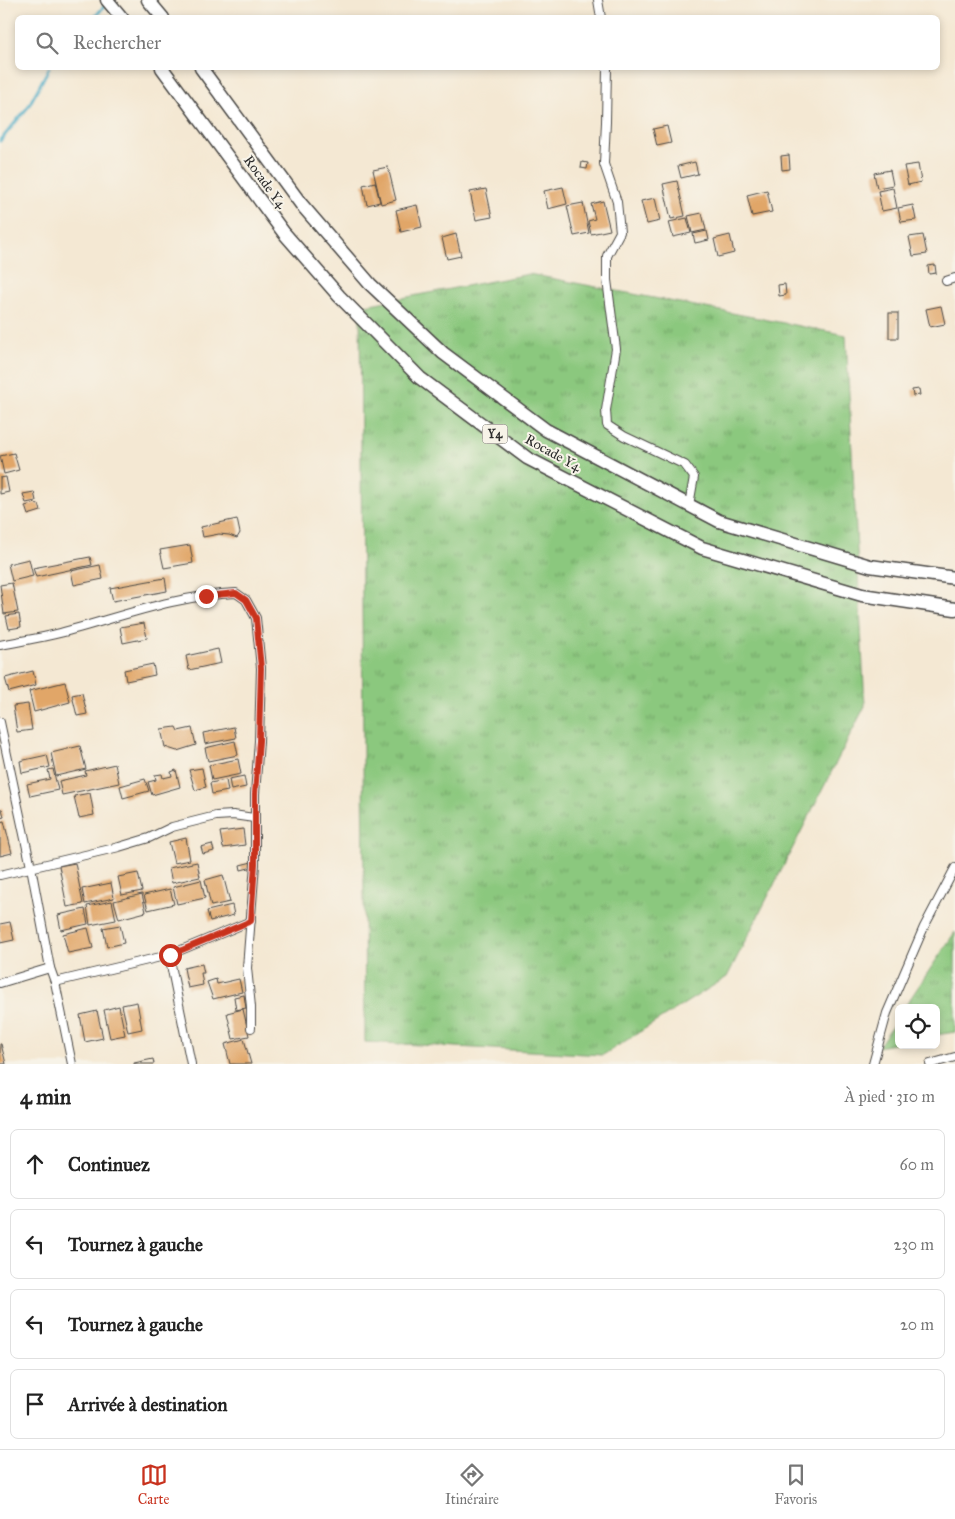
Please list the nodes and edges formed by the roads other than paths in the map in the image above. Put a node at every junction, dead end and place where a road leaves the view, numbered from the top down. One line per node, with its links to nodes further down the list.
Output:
1 (107, 0): 4 (highway)
2 (148, 0): 5 (highway)
3 (598, 0): 6 (street)
4 (120, 15)
5 (160, 15)
6 (600, 15)
7 (163, 70): 14 (highway, Rocade Y4 / Y4)
8 (203, 70): 12 (highway, Rocade Y4 / Y4)
9 (607, 70): 12 (street)
10 (955, 278): 11 (street)
11 (946, 281)
12 (689, 505): 13 (highway, Rocade Y4 / Y4)
13 (955, 578)
14 (955, 609)
15 (0, 645): 17 (street)
16 (0, 722): 18 (street)
17 (254, 818): 18 (street); 21 (street)
18 (31, 867): 20 (street); 23 (street)
19 (955, 868): 30 (street)
20 (0, 875)
21 (251, 921): 22 (street); 26 (street)
22 (170, 955): 24 (street); 29 (street)
23 (50, 968): 24 (street); 25 (street)
24 (55, 982): 28 (street)
25 (0, 983)
26 (250, 1028)
27 (955, 1057): 31 (street)
28 (72, 1064)
29 (192, 1064)
30 (872, 1064)
31 (930, 1064)

